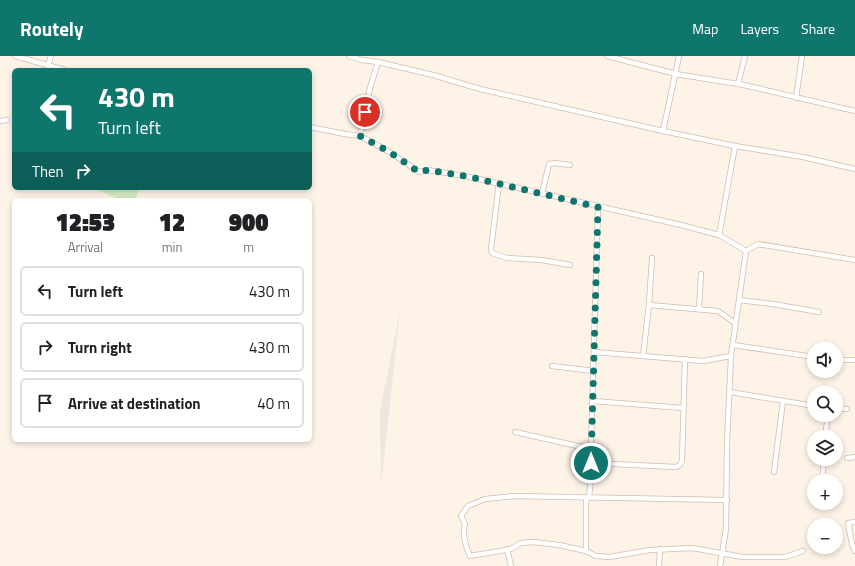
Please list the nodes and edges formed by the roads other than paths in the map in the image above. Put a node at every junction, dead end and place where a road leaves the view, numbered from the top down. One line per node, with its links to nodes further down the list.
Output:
1 (15, 56): 10 (street)
2 (51, 56): 10 (street)
3 (349, 56): 8 (street)
4 (608, 56): 12 (street)
5 (679, 56): 12 (street)
6 (744, 56): 13 (street)
7 (802, 56): 14 (street)
8 (362, 58): 9 (street)
9 (378, 62): 19 (street); 20 (street)
10 (48, 66): 11 (street)
11 (56, 68)
12 (676, 74): 13 (street); 19 (street)
13 (738, 84): 14 (street)
14 (796, 98): 15 (street)
15 (855, 111)
16 (0, 120): 17 (street)
17 (7, 120)
18 (312, 127): 20 (street)
19 (663, 132): 21 (street)
20 (360, 136): 24 (street)
21 (735, 146): 23 (street); 27 (street)
22 (570, 165): 25 (street)
23 (855, 169)
24 (500, 183): 25 (street); 31 (street)
25 (542, 193): 26 (street)
26 (598, 207): 27 (street); 39 (street)
27 (719, 235): 28 (street)
28 (746, 251): 30 (street); 33 (street)
29 (652, 258): 34 (street)
30 (855, 260)
31 (570, 265)
32 (701, 274): 35 (street)
33 (740, 300): 36 (street); 37 (street)
34 (649, 305): 35 (street); 40 (street)
35 (699, 309): 37 (street)
36 (819, 312)
37 (735, 324): 38 (street)
38 (733, 345): 41 (street); 42 (street)
39 (594, 352): 40 (street); 47 (street)
40 (643, 356): 43 (street)
41 (730, 356): 43 (street); 48 (street)
42 (807, 356)
43 (685, 359): 52 (street)
44 (843, 360): 45 (street)
45 (855, 360)
46 (552, 366): 47 (street)
47 (594, 371): 50 (street)
48 (730, 392): 49 (street); 62 (street)
49 (783, 401): 51 (street); 60 (street)
50 (592, 402): 52 (street); 56 (street)
51 (807, 405)
52 (684, 408): 59 (street)
53 (843, 409): 54 (street)
54 (846, 409)
55 (515, 432): 56 (street)
56 (591, 449): 59 (street)
57 (855, 457): 58 (street)
58 (846, 458)
59 (591, 463): 61 (street)
60 (774, 472)
61 (588, 498): 62 (street); 64 (street); 66 (street)
62 (727, 500): 69 (street)
63 (855, 522): 68 (street)
64 (507, 548): 66 (street); 70 (street)
65 (660, 549): 66 (street); 69 (street); 71 (street)
66 (586, 551)
67 (803, 551): 69 (street)
68 (855, 551)
69 (723, 554): 72 (street)
70 (511, 566)
71 (659, 566)
72 (720, 566)

